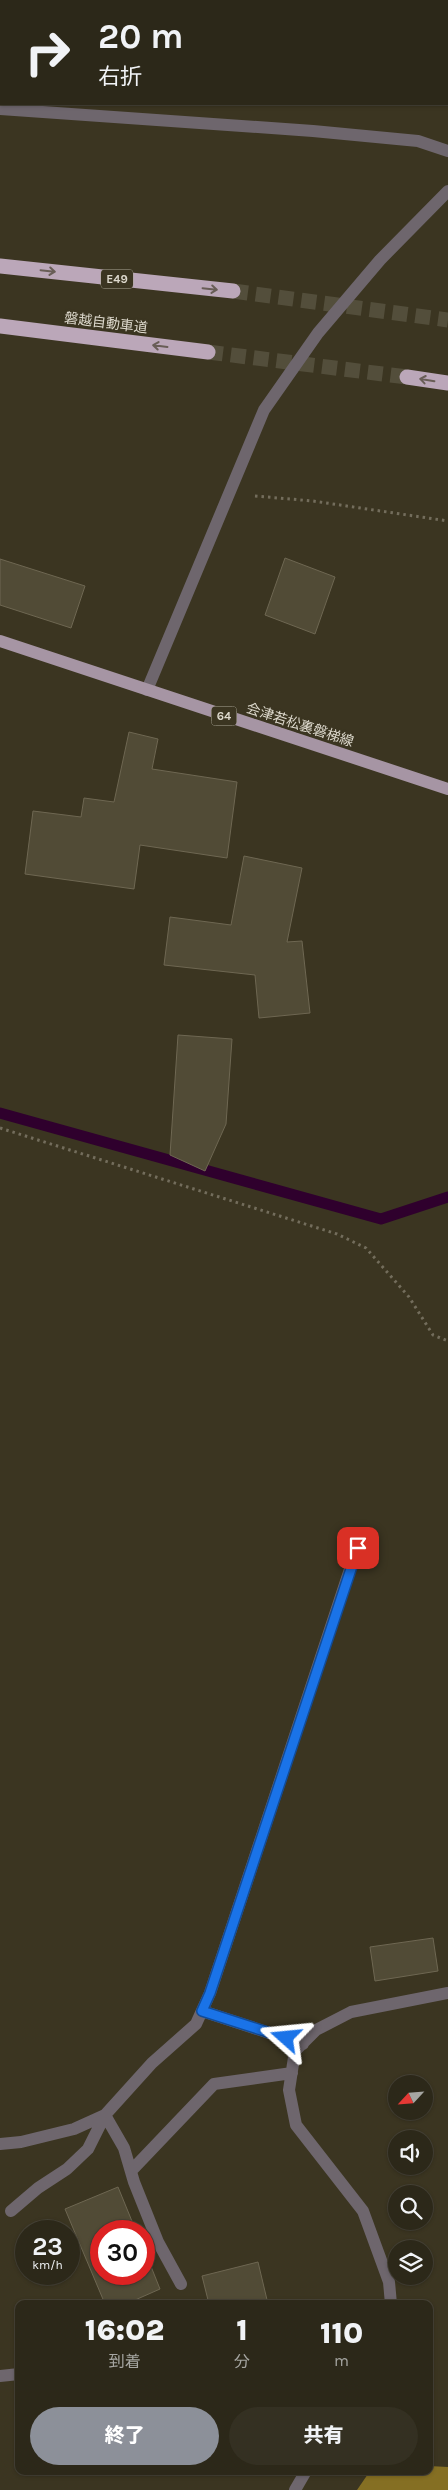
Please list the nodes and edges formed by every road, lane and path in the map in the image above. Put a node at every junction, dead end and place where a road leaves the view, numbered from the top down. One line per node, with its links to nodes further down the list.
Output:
1 (0, 109): 2 (street)
2 (448, 151)
3 (448, 191): 10 (street)
4 (0, 266): 5 (highway, E49, one-way to 5)
5 (233, 291)
6 (0, 326): 7 (highway, 磐越自動車道, one-way to 6)
7 (208, 352)
8 (407, 377): 9 (highway, one-way to 8)
9 (448, 383)
10 (228, 494): 11 (path); 13 (street)
11 (448, 521)
12 (0, 641): 13 (main road, 会津若松裏磐梯線 / 64)
13 (147, 690): 14 (main road, 会津若松裏磐梯線 / 64)
14 (448, 789)
15 (0, 1128): 16 (path)
16 (448, 1341)
17 (358, 1548): 19 (street)
18 (448, 1992): 20 (street)
19 (202, 2011): 20 (street); 22 (street)
20 (303, 2044): 21 (street)
21 (292, 2074): 24 (street); 27 (street)
22 (105, 2115): 23 (street); 24 (street); 25 (street)
23 (0, 2144)
24 (131, 2171): 26 (street)
25 (11, 2212)
26 (181, 2284)
27 (391, 2300)
28 (15, 2374): 29 (street)
29 (0, 2376)
30 (304, 2475): 31 (street)
31 (295, 2490)

